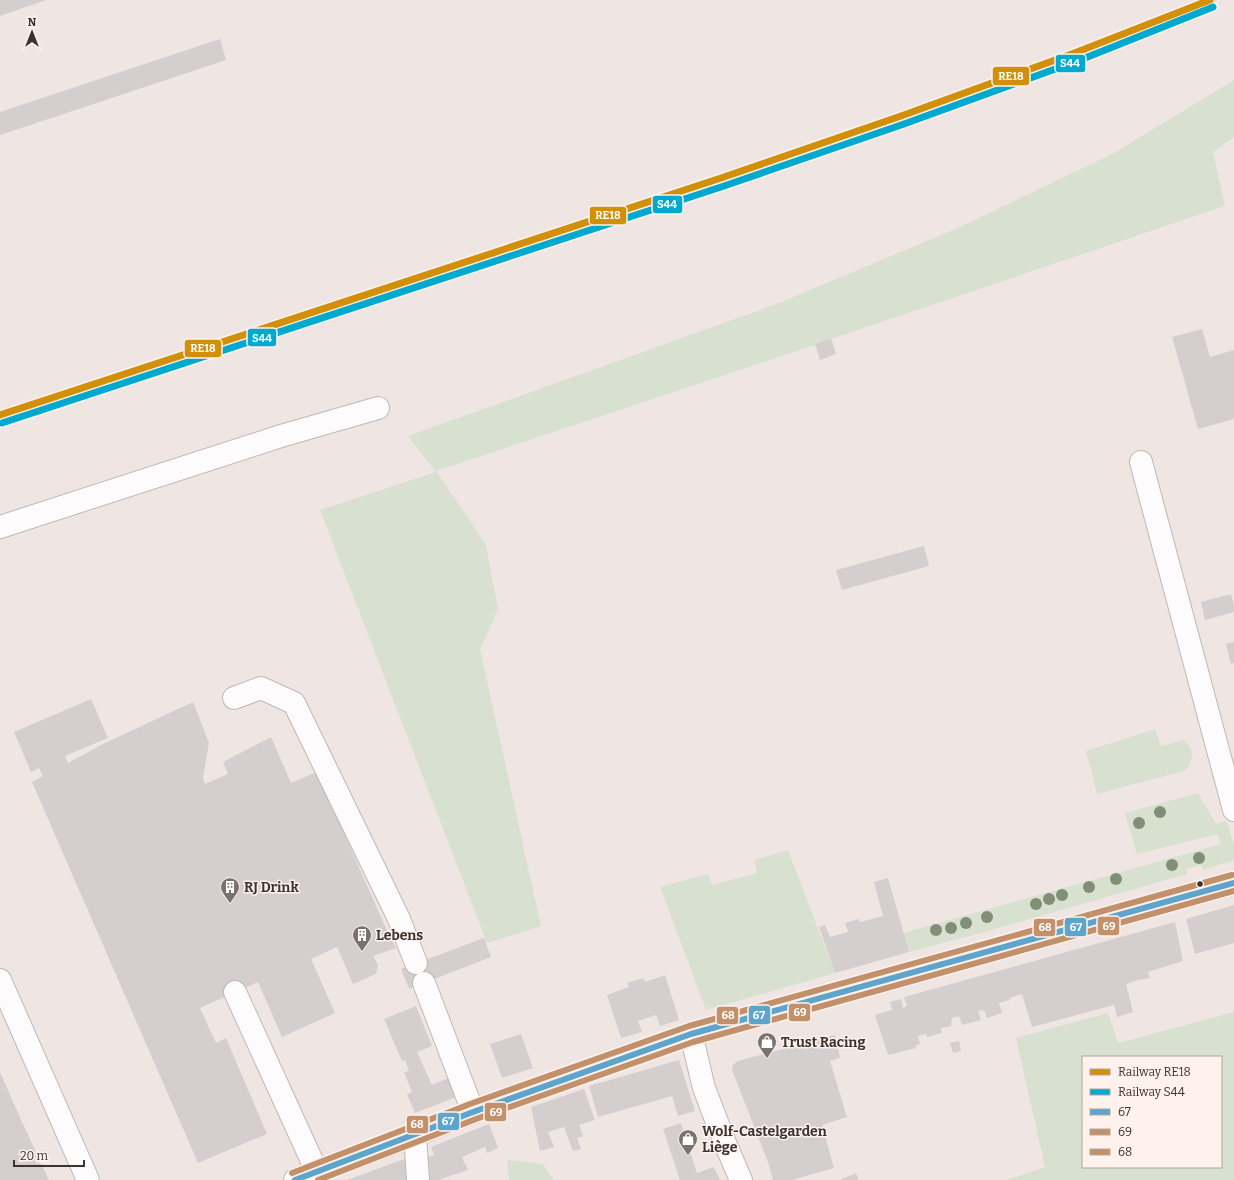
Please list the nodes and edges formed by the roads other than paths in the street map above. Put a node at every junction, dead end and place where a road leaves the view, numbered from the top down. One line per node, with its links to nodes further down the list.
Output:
1 (378, 408): 3 (main road)
2 (1141, 462): 5 (main road)
3 (0, 527)
4 (234, 698): 10 (main road)
5 (1234, 810)
6 (1234, 883): 9 (main road)
7 (0, 980): 13 (main road)
8 (235, 992): 12 (main road)
9 (691, 1034): 10 (main road); 16 (main road)
10 (473, 1112): 11 (main road)
11 (415, 1135): 12 (main road); 15 (main road)
12 (317, 1172): 14 (main road)
13 (88, 1180)
14 (295, 1180)
15 (418, 1180)
16 (741, 1180)

